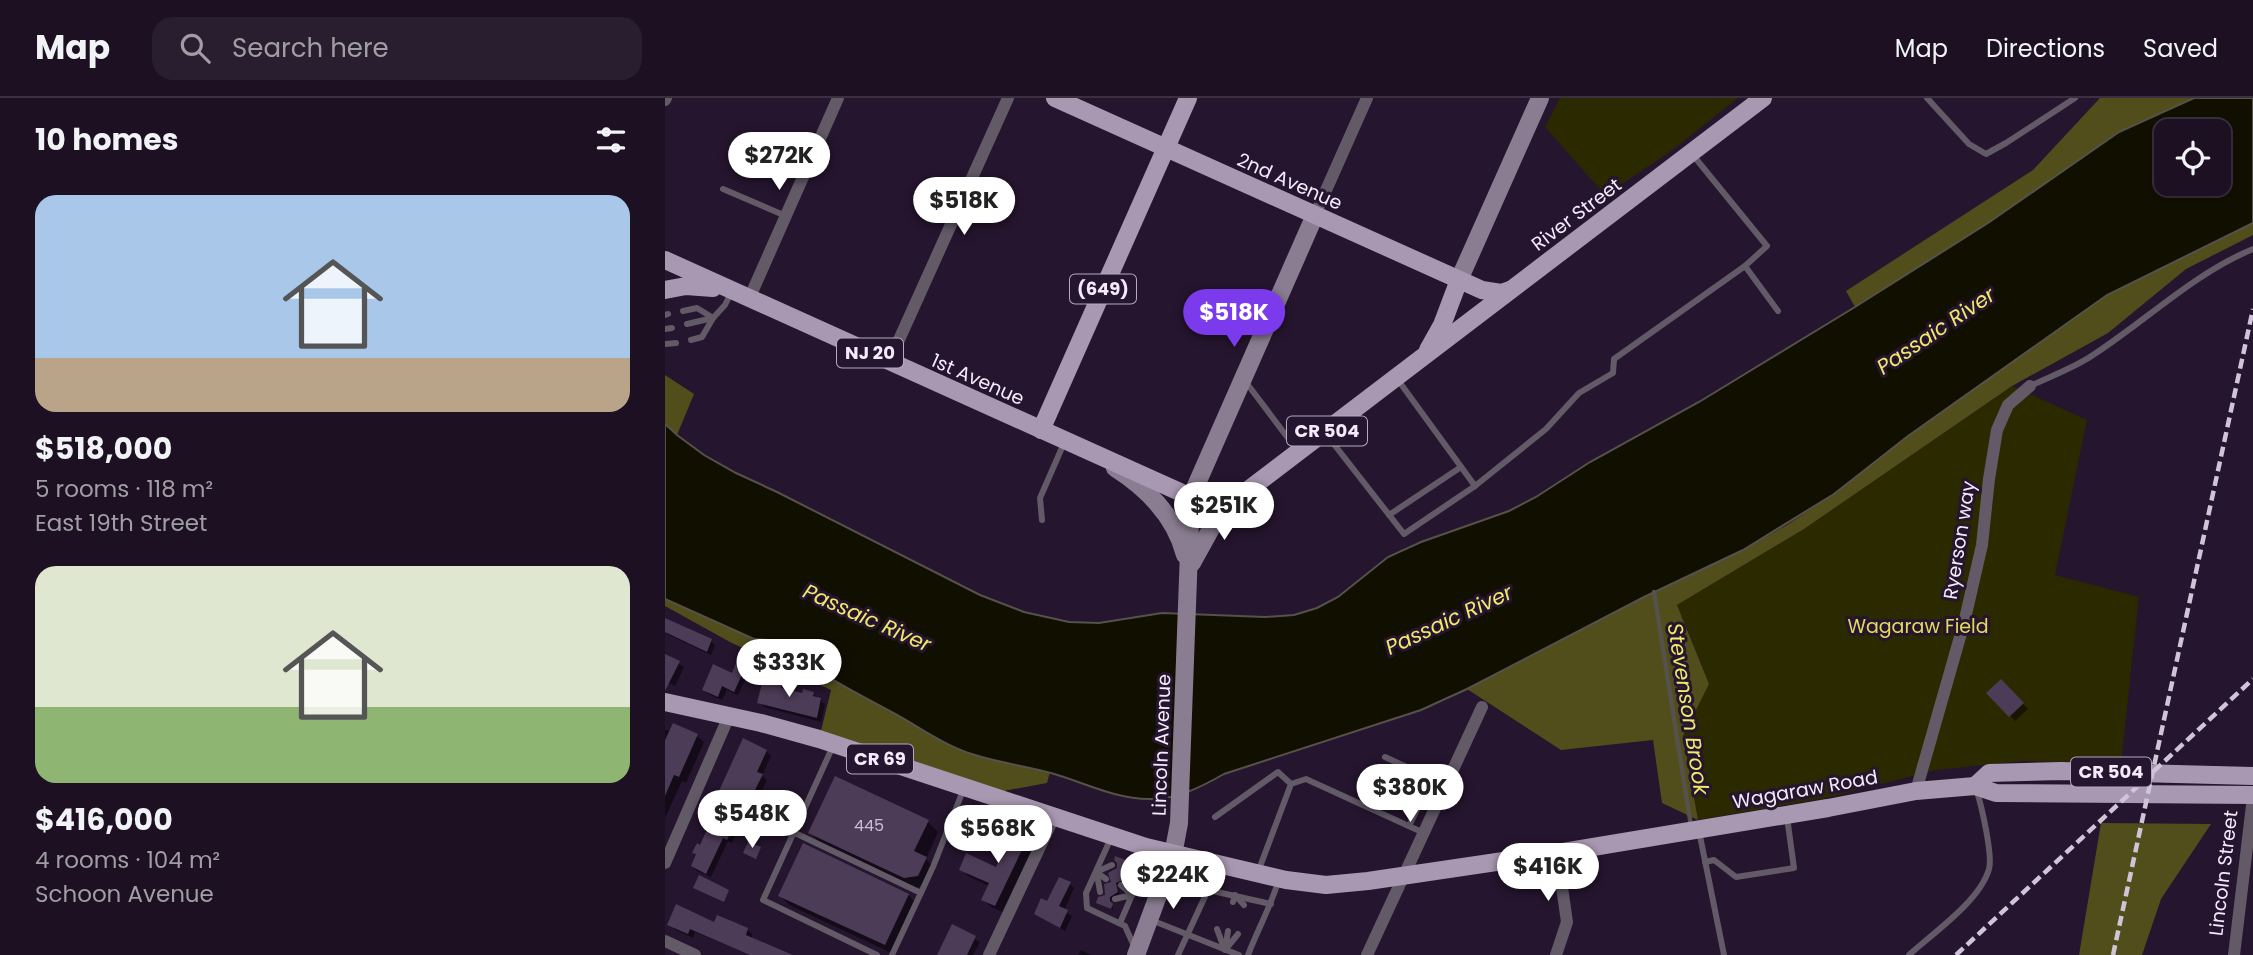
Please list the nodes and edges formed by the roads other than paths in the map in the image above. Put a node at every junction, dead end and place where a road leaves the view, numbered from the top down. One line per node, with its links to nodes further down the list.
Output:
1 (838, 98): 14 (street)
2 (1008, 98): 29 (street)
3 (1055, 98): 10 (main road, 2nd Avenue)
4 (1188, 98): 10 (main road, (649))
5 (1367, 98): 13 (street)
6 (1540, 98): 18 (main road)
7 (1763, 98): 11 (main road, River Street)
8 (1927, 98): 9 (lane)
9 (2075, 98)
10 (1165, 148): 13 (main road, 2nd Avenue); 34 (main road, (649))
11 (1691, 153): 17 (lane); 20 (main road, River Street)
12 (723, 190): 14 (lane)
13 (1315, 215): 18 (main road, 2nd Avenue); 31 (main road)
14 (786, 216): 21 (street)
15 (2253, 249): 33 (lane)
16 (665, 260): 21 (main road, 1st Avenue / NJ 20)
17 (1745, 266): 23 (lane); 40 (lane)
18 (1459, 280): 20 (main road, 2nd Avenue); 30 (main road, River Street / CR 504)
19 (665, 290): 21 (main road)
20 (1510, 290): 30 (main road, River Street)
21 (739, 295): 24 (lane); 29 (main road, 1st Avenue / NJ 20)
22 (683, 311): 24 (lane)
23 (1778, 311)
24 (712, 318): 25 (lane); 26 (lane)
25 (687, 324)
26 (691, 340)
27 (676, 343): 28 (lane)
28 (665, 344)
29 (889, 362): 34 (main road, 1st Avenue / NJ 20)
30 (1415, 364): 32 (main road, River Street / CR 504)
31 (1243, 377): 38 (lane); 41 (main road)
32 (1396, 378): 35 (main road, River Street / CR 504); 39 (lane)
33 (2030, 386): 56 (street, Ryerson way)
34 (1041, 430): 36 (main road, 1st Avenue / NJ 20)
35 (1325, 432): 38 (main road, River Street / CR 504); 43 (lane)
36 (1065, 441): 37 (main road, 1st Avenue / NJ 20); 44 (lane)
37 (1088, 451): 41 (main road, 1st Avenue); 45 (main road, CR 504)
38 (1299, 452): 42 (main road, River Street / CR 504)
39 (1461, 467): 40 (lane); 43 (lane)
40 (1475, 486): 43 (lane)
41 (1191, 497): 42 (main road, 1st Avenue); 45 (main road)
42 (1238, 498): 45 (main road, River Street / CR 504)
43 (1389, 515)
44 (1042, 520)
45 (1188, 573): 68 (main road, Lincoln Avenue / CR 504)
46 (665, 702): 48 (main road, Wagaraw Road / CR 69)
47 (1482, 707): 57 (street)
48 (729, 716): 49 (main road, Wagaraw Road / CR 69); 70 (street)
49 (834, 744): 53 (main road, Wagaraw Road / CR 69); 64 (lane)
50 (1385, 757): 55 (lane)
51 (2253, 776): 54 (main road, Wagaraw Road / CR 504)
52 (1291, 784): 61 (lane); 62 (lane); 75 (lane)
53 (965, 786): 60 (main road, Wagaraw Road / CR 69); 82 (lane)
54 (1975, 786): 56 (main road, Wagaraw Road / CR 504); 58 (main road, Wagaraw Road / CR 504); 108 (lane)
55 (1428, 788): 57 (lane); 62 (lane)
56 (1916, 791): 59 (main road, Wagaraw Road / CR 504)
57 (1441, 794): 65 (street)
58 (2253, 796): 109 (street, Lincoln Street)
59 (1787, 815): 63 (main road, Wagaraw Road / CR 504); 69 (lane)
60 (1054, 817): 66 (main road, Wagaraw Road / CR 69); 100 (street)
61 (1215, 817)
62 (1409, 826): 65 (lane)
63 (1699, 829): 67 (main road, Wagaraw Road / CR 504); 69 (lane)
64 (795, 832): 82 (lane); 98 (lane)
65 (1424, 833): 76 (street)
66 (1112, 836): 68 (main road, Wagaraw Road / CR 69); 73 (lane)
67 (1557, 853): 76 (main road, Wagaraw Road / CR 504); 106 (street)
68 (1173, 855): 72 (main road, Wagaraw Road / CR 504); 89 (main road, Lincoln Avenue)
69 (1705, 862): 107 (lane)
70 (665, 863)
71 (1112, 865): 73 (lane)
72 (1214, 865): 75 (main road, Wagaraw Road / CR 504); 80 (lane)
73 (1096, 872): 77 (lane); 81 (lane); 90 (lane)
74 (1127, 872): 83 (lane)
75 (1257, 874): 78 (main road, Wagaraw Road / CR 504)
76 (1404, 876): 78 (main road, Wagaraw Road / CR 504); 105 (street)
77 (1106, 879)
78 (1279, 879): 87 (lane)
79 (1121, 885): 83 (lane)
80 (1208, 890): 85 (lane); 94 (lane)
81 (1100, 892)
82 (921, 893): 99 (lane)
83 (1132, 895): 84 (lane); 90 (lane)
84 (1115, 899)
85 (1234, 899): 86 (lane); 87 (lane); 88 (lane)
86 (1224, 901)
87 (1271, 904): 104 (lane)
88 (1244, 905)
89 (1150, 919): 94 (lane); 101 (main road, Lincoln Avenue)
90 (1120, 923): 101 (lane)
91 (1217, 929): 96 (lane)
92 (1228, 931): 96 (lane)
93 (1238, 934): 96 (lane)
94 (1187, 935): 96 (lane); 102 (lane)
95 (665, 941): 97 (street)
96 (1225, 950): 103 (lane)
97 (695, 955)
98 (877, 955)
99 (892, 955)
100 (989, 955)
101 (1137, 955)
102 (1178, 955)
103 (1239, 955)
104 (1248, 955)
105 (1367, 955)
106 (1556, 955)
107 (1724, 955)
108 (1909, 955)
109 (2234, 955)

